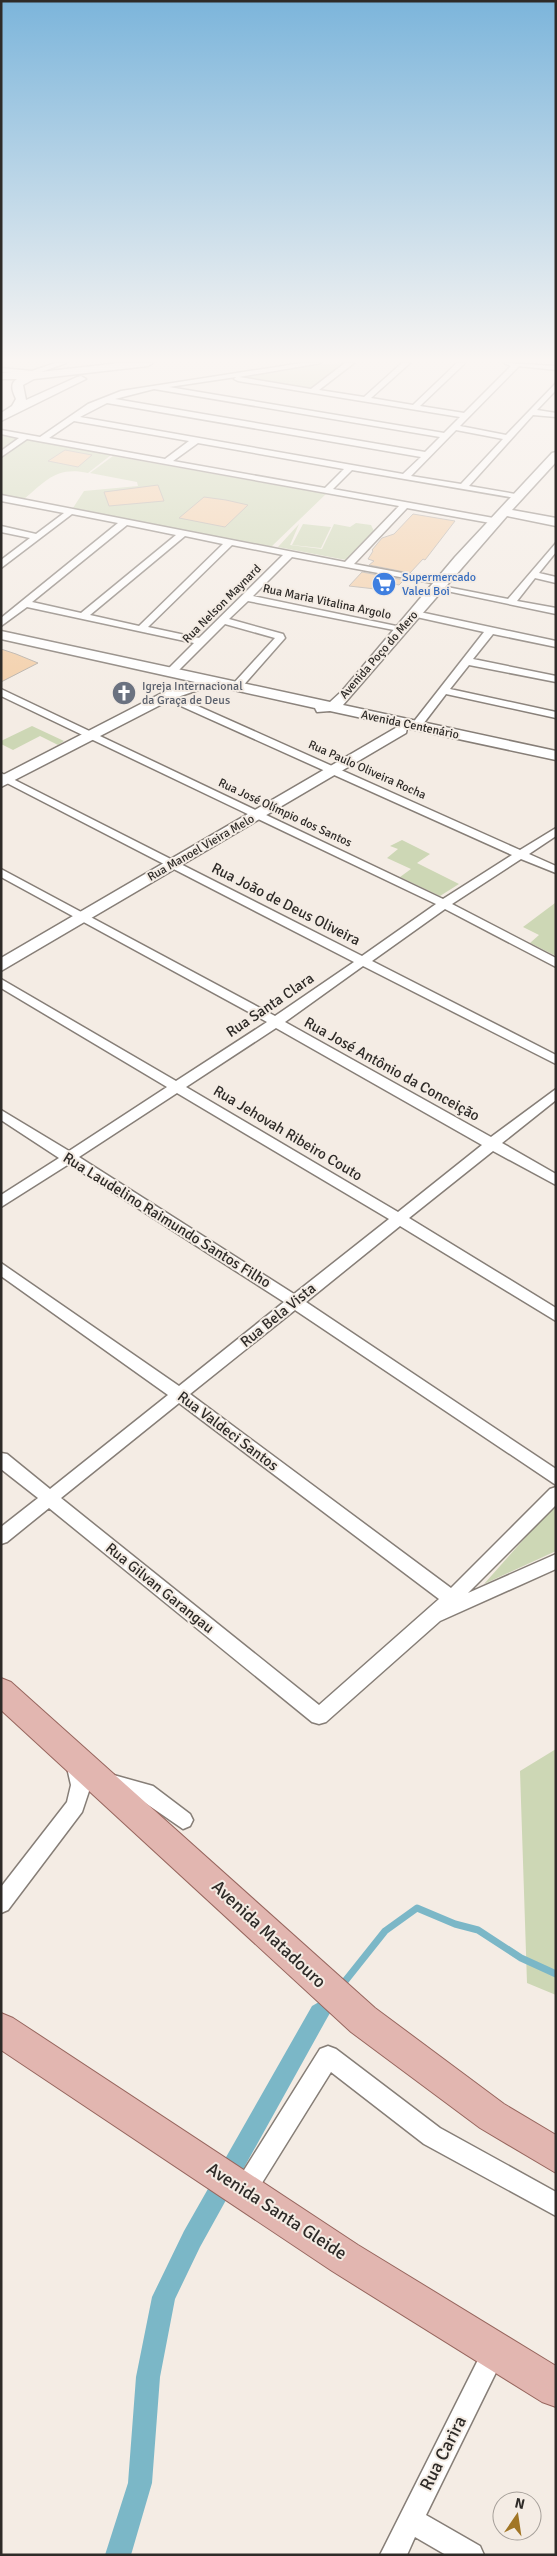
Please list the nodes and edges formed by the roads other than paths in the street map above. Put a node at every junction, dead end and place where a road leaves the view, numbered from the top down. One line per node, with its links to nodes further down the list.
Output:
1 (278, 482): 8 (street)
2 (335, 482): 8 (street)
3 (436, 482): 7 (street)
4 (467, 482): 7 (street)
5 (531, 482): 9 (main road, Avenida Poço do Mero)
6 (541, 482): 13 (main road, Avenida Poço do Mero)
7 (463, 487): 9 (street)
8 (326, 491): 11 (street)
9 (518, 497): 13 (main road, Avenida Poço do Mero)
10 (1, 498): 12 (street)
11 (405, 505): 13 (street); 23 (street)
12 (70, 512): 15 (street); 18 (street)
13 (504, 516): 14 (main road); 26 (main road, Avenida Poço do Mero)
14 (556, 522)
15 (124, 523): 17 (street); 29 (street)
16 (1, 529): 18 (street)
17 (182, 534): 19 (street); 32 (street)
18 (38, 537): 22 (street)
19 (230, 542): 21 (street); 35 (street)
20 (555, 549): 24 (street)
21 (290, 554): 23 (street); 27 (street, Rua Nelson Maynard)
22 (1, 565)
23 (347, 566): 26 (street)
24 (533, 575): 25 (street); 28 (street)
25 (556, 580)
26 (443, 587): 28 (street); 31 (main road, Avenida Poço do Mero)
27 (247, 598): 33 (street, Rua Nelson Maynard); 36 (street, Rua Maria Vitalina Argolo)
28 (511, 602): 30 (street)
29 (26, 604): 32 (street); 34 (street)
30 (556, 610)
31 (423, 611): 36 (main road, Avenida Poço do Mero); 37 (street); 52 (main road, Avenida Poço do Mero)
32 (83, 616): 35 (street)
33 (224, 621): 40 (street, Rua Nelson Maynard); 48 (street)
34 (1, 623)
35 (141, 629): 40 (street)
36 (401, 630): 52 (main road, Avenida Poço do Mero)
37 (490, 631): 42 (street); 43 (street)
38 (556, 631): 42 (street)
39 (1, 635): 44 (main road, Avenida Centenário)
40 (202, 642): 44 (street, Rua Nelson Maynard)
41 (1, 643): 47 (main road, Avenida Centenário)
42 (551, 643)
43 (466, 661): 45 (street); 49 (street)
44 (171, 672): 46 (main road, Avenida Centenário)
45 (556, 679)
46 (216, 682): 47 (main road); 48 (main road, Avenida Centenário)
47 (196, 686): 51 (main road); 52 (main road, Avenida Centenário)
48 (237, 686): 52 (main road, Avenida Centenário)
49 (444, 691): 53 (street); 54 (street)
50 (1, 692): 55 (street, Rua José Olímpio dos Santos)
51 (167, 696): 55 (main road); 58 (street, Rua Paulo Oliveira Rocha)
52 (327, 710): 54 (main road, Avenida Centenário)
53 (556, 715)
54 (408, 728): 56 (main road, Avenida Centenário); 57 (main road, Avenida Centenário); 58 (main road, Rua Manoel Vieira Melo)
55 (90, 735): 59 (main road); 60 (street, Rua José Olímpio dos Santos)
56 (556, 756)
57 (556, 764)
58 (334, 769): 60 (main road, Rua Manoel Vieira Melo); 62 (street, Rua Paulo Oliveira Rocha)
59 (3, 779): 63 (street, Rua João de Deus Oliveira)
60 (257, 815): 63 (main road, Rua Manoel Vieira Melo); 66 (street, Rua José Olímpio dos Santos)
61 (556, 831): 62 (street, Rua Santa Clara)
62 (521, 855): 64 (street, Rua Paulo Oliveira Rocha); 66 (street, Rua Santa Clara)
63 (172, 864): 67 (main road, Rua Manoel Vieira Melo); 68 (street, Rua João de Deus Oliveira)
64 (556, 870)
65 (1, 872): 67 (street, Rua José Antônio da Conceição)
66 (444, 904): 68 (street, Rua Santa Clara); 69 (street, Rua José Olímpio dos Santos)
67 (83, 918): 70 (main road, Rua Manoel Vieira Melo); 72 (street, Rua José Antônio da Conceição)
68 (362, 961): 72 (street, Rua Santa Clara); 73 (street, Rua João de Deus Oliveira)
69 (556, 963)
70 (1, 966)
71 (1, 983): 74 (street, Rua Jehovah Ribeiro Couto)
72 (276, 1022): 74 (street, Rua Santa Clara); 77 (street, Rua José Antônio da Conceição)
73 (556, 1060)
74 (176, 1085): 78 (street, Rua Santa Clara); 81 (street, Rua Jehovah Ribeiro Couto)
75 (556, 1093): 77 (street, Rua Bela Vista)
76 (1, 1114): 78 (street, Rua Laudelino Raimundo Santos Filho)
77 (492, 1144): 79 (street, Rua José Antônio da Conceição); 81 (street, Rua Bela Vista)
78 (69, 1158): 80 (street, Rua Santa Clara); 83 (street, Rua Laudelino Raimundo Santos Filho)
79 (556, 1180)
80 (1, 1202)
81 (398, 1218): 83 (street, Rua Bela Vista); 84 (street, Rua Jehovah Ribeiro Couto)
82 (1, 1268): 85 (street, Rua Valdeci Santos)
83 (295, 1302): 85 (street, Rua Bela Vista); 87 (street, Rua Laudelino Raimundo Santos Filho)
84 (556, 1315)
85 (180, 1395): 89 (street, Rua Bela Vista); 92 (street, Rua Valdeci Santos)
86 (1, 1458): 89 (street, Rua Gilvan Garangau)
87 (556, 1478)
88 (556, 1494): 92 (street)
89 (50, 1499): 90 (street, Rua Bela Vista); 93 (street, Rua Gilvan Garangau)
90 (1, 1537)
91 (556, 1562): 93 (street)
92 (451, 1598): 93 (street)
93 (431, 1619)
94 (1, 1691): 95 (main road, Avenida Matadouro)
95 (75, 1760): 96 (main road, Avenida Matadouro); 98 (street)
96 (104, 1782): 97 (street); 100 (main road, Avenida Matadouro)
97 (183, 1820)
98 (1, 1903)
99 (1, 2030): 101 (main road, Avenida Santa Gleide)
100 (556, 2155)
101 (242, 2190): 102 (street); 103 (main road, Avenida Santa Gleide)
102 (556, 2205)
103 (494, 2352): 104 (main road, Avenida Santa Gleide); 105 (street, Rua Carira)
104 (556, 2388)
105 (410, 2520): 106 (street, Rua Carira); 107 (street)
106 (393, 2555)
107 (471, 2555)

